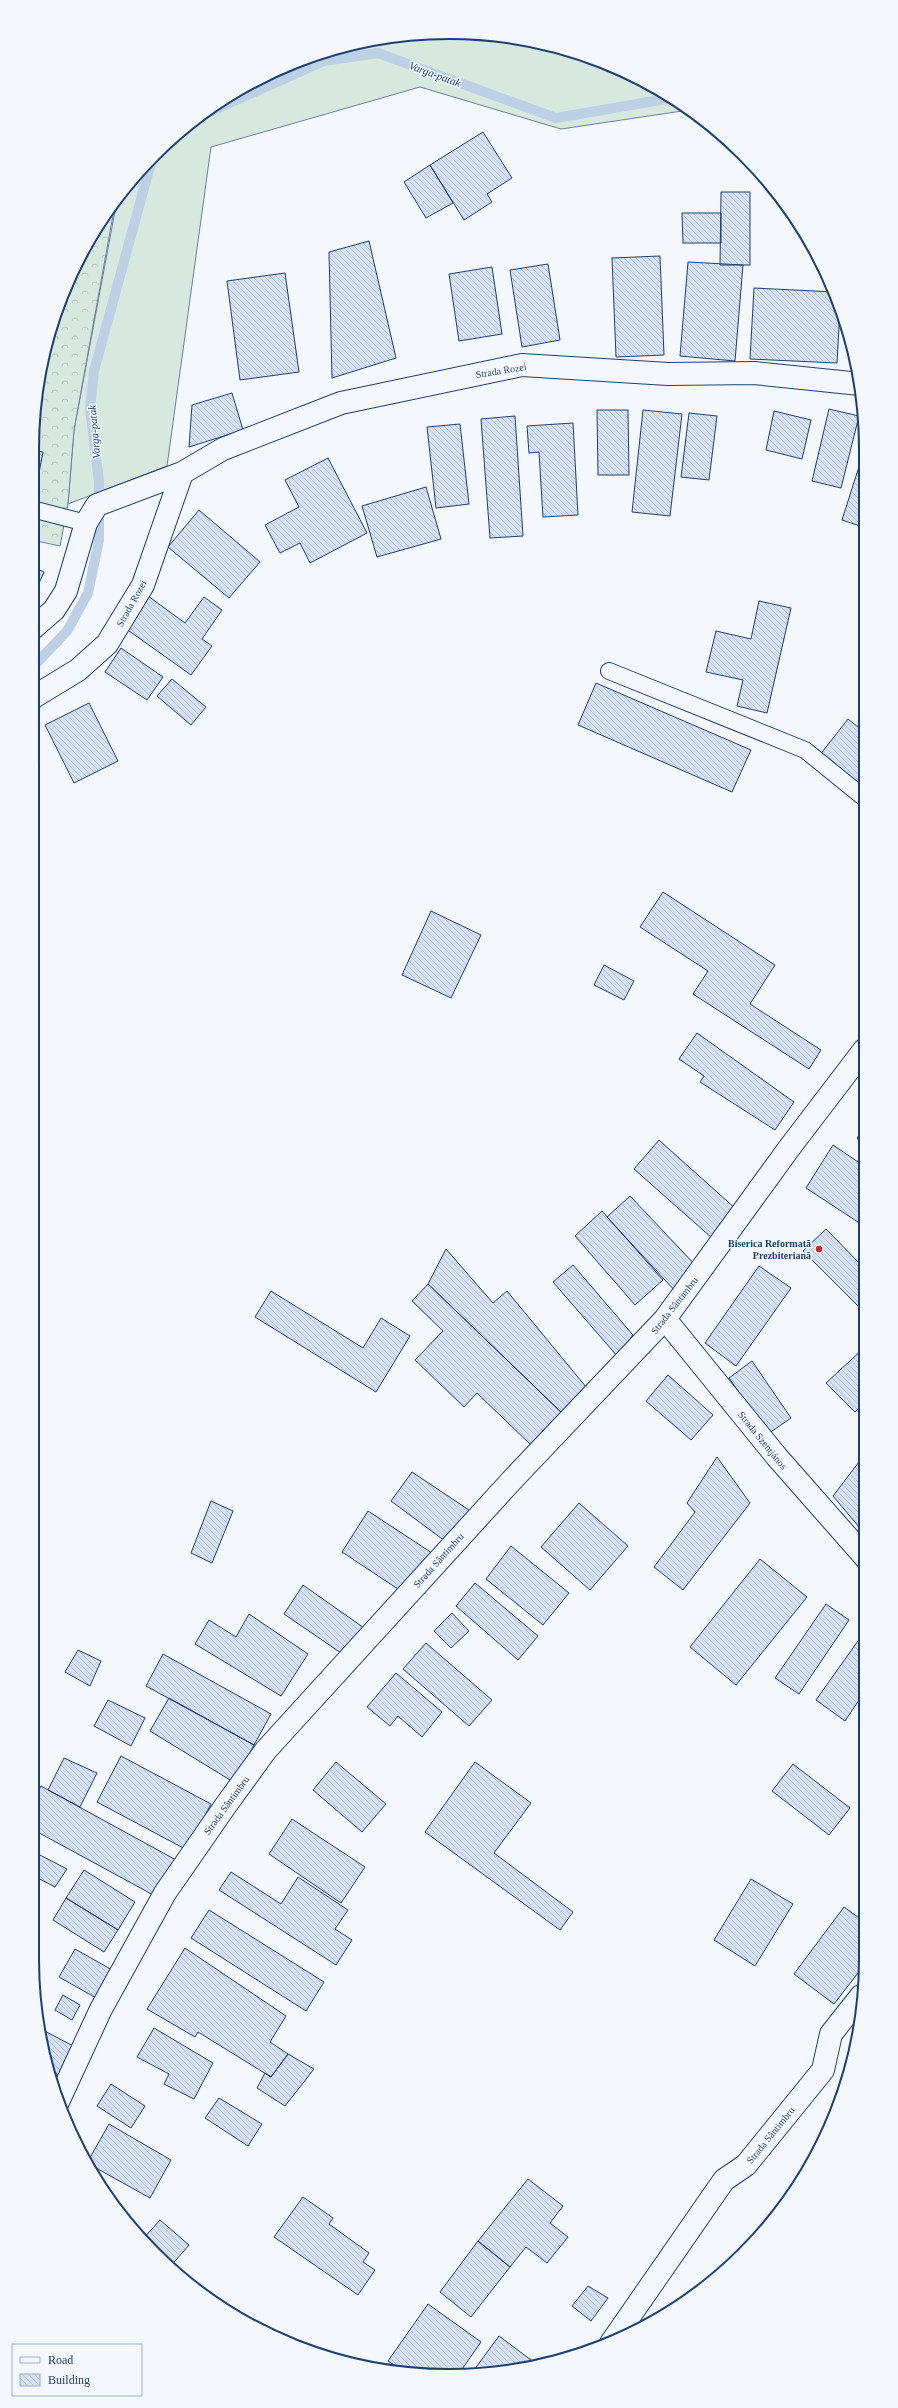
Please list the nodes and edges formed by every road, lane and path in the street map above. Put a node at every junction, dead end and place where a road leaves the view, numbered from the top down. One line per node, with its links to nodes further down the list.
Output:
1 (853, 383): 2 (street, Strada Rozei)
2 (182, 472): 4 (street, Strada Rozei); 7 (street, Strada Rozei)
3 (39, 510): 4 (lane)
4 (91, 514): 5 (street)
5 (39, 623)
6 (609, 671): 8 (lane)
7 (39, 694)
8 (859, 794)
9 (859, 1057): 10 (street, Strada Sântimbru)
10 (665, 1319): 11 (street, Strada Szentjános); 13 (street, Strada Sântimbru)
11 (859, 1550)
12 (856, 2002): 14 (street, Strada Sântimbru)
13 (62, 2094)
14 (618, 2332)

